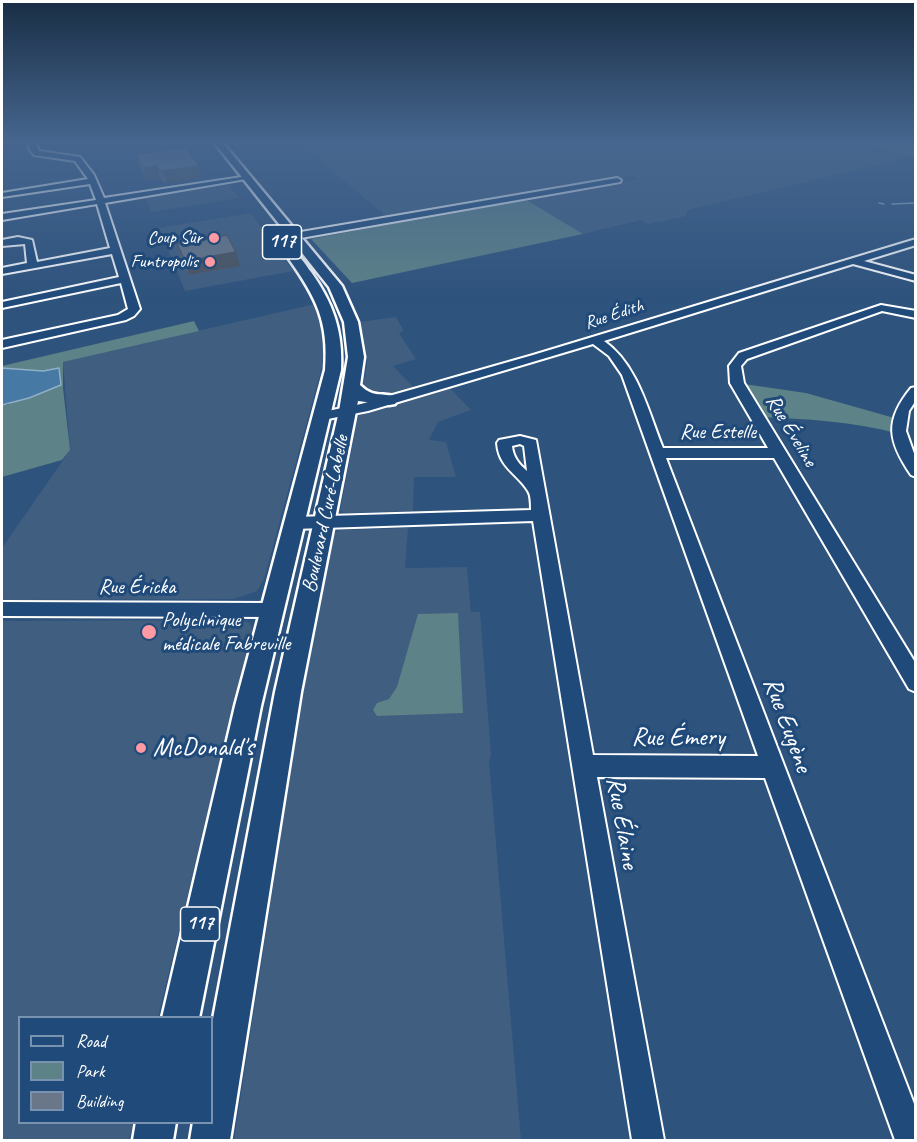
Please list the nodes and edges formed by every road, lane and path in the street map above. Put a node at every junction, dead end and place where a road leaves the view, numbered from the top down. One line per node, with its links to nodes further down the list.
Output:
1 (98, 195): 6 (street)
2 (137, 195): 6 (street)
3 (246, 195): 8 (main road, 117)
4 (260, 195): 10 (main road, Boulevard Curé-Labelle / 117)
5 (538, 195): 10 (street)
6 (101, 201): 7 (street); 12 (street)
7 (2, 217)
8 (267, 222)
9 (2, 243): 14 (street)
10 (292, 243): 22 (main road, Boulevard Curé-Labelle / 117); 26 (main road, Boulevard Curé-Labelle / 117)
11 (914, 244): 13 (street, Rue Édith)
12 (116, 250): 14 (street); 17 (street)
13 (854, 261): 16 (street); 20 (street, Rue Édith)
14 (32, 265): 15 (street)
15 (2, 271)
16 (915, 278)
17 (126, 279): 18 (street); 21 (street)
18 (2, 305)
19 (915, 315): 30 (street, Rue Éveline)
20 (595, 340): 24 (street, Rue Édith); 29 (street, Rue Eugène)
21 (2, 344)
22 (353, 387): 24 (main road); 25 (main road, Boulevard Curé-Labelle / 117)
23 (915, 391): 27 (street)
24 (389, 400): 25 (street, Rue Édith)
25 (348, 411): 26 (street, Rue Édith); 34 (main road, Boulevard Curé-Labelle / 117)
26 (322, 416): 35 (main road, Boulevard Curé-Labelle / 117)
27 (899, 434): 28 (street); 31 (street)
28 (915, 438)
29 (656, 453): 30 (street, Rue Estelle); 40 (street, Rue Eugène)
30 (780, 453): 38 (street, Rue Éveline)
31 (915, 472)
32 (536, 489): 33 (street, Rue Élaine)
33 (540, 515): 34 (street); 39 (street, Rue Élaine)
34 (324, 522): 35 (street); 42 (main road, Boulevard Curé-Labelle / 117)
35 (294, 523): 37 (main road, Boulevard Curé-Labelle / 117)
36 (2, 609): 37 (street, Rue Éricka)
37 (272, 610): 41 (main road, Boulevard Curé-Labelle / 117)
38 (915, 682)
39 (583, 766): 40 (street, Rue Émery); 47 (street, Rue Élaine)
40 (772, 767): 48 (street, Rue Eugène)
41 (180, 1016)
42 (213, 1123)
43 (156, 1124): 45 (main road)
44 (213, 1124): 46 (main road, Boulevard Curé-Labelle / 117)
45 (153, 1140)
46 (210, 1140)
47 (648, 1140)
48 (911, 1140)

